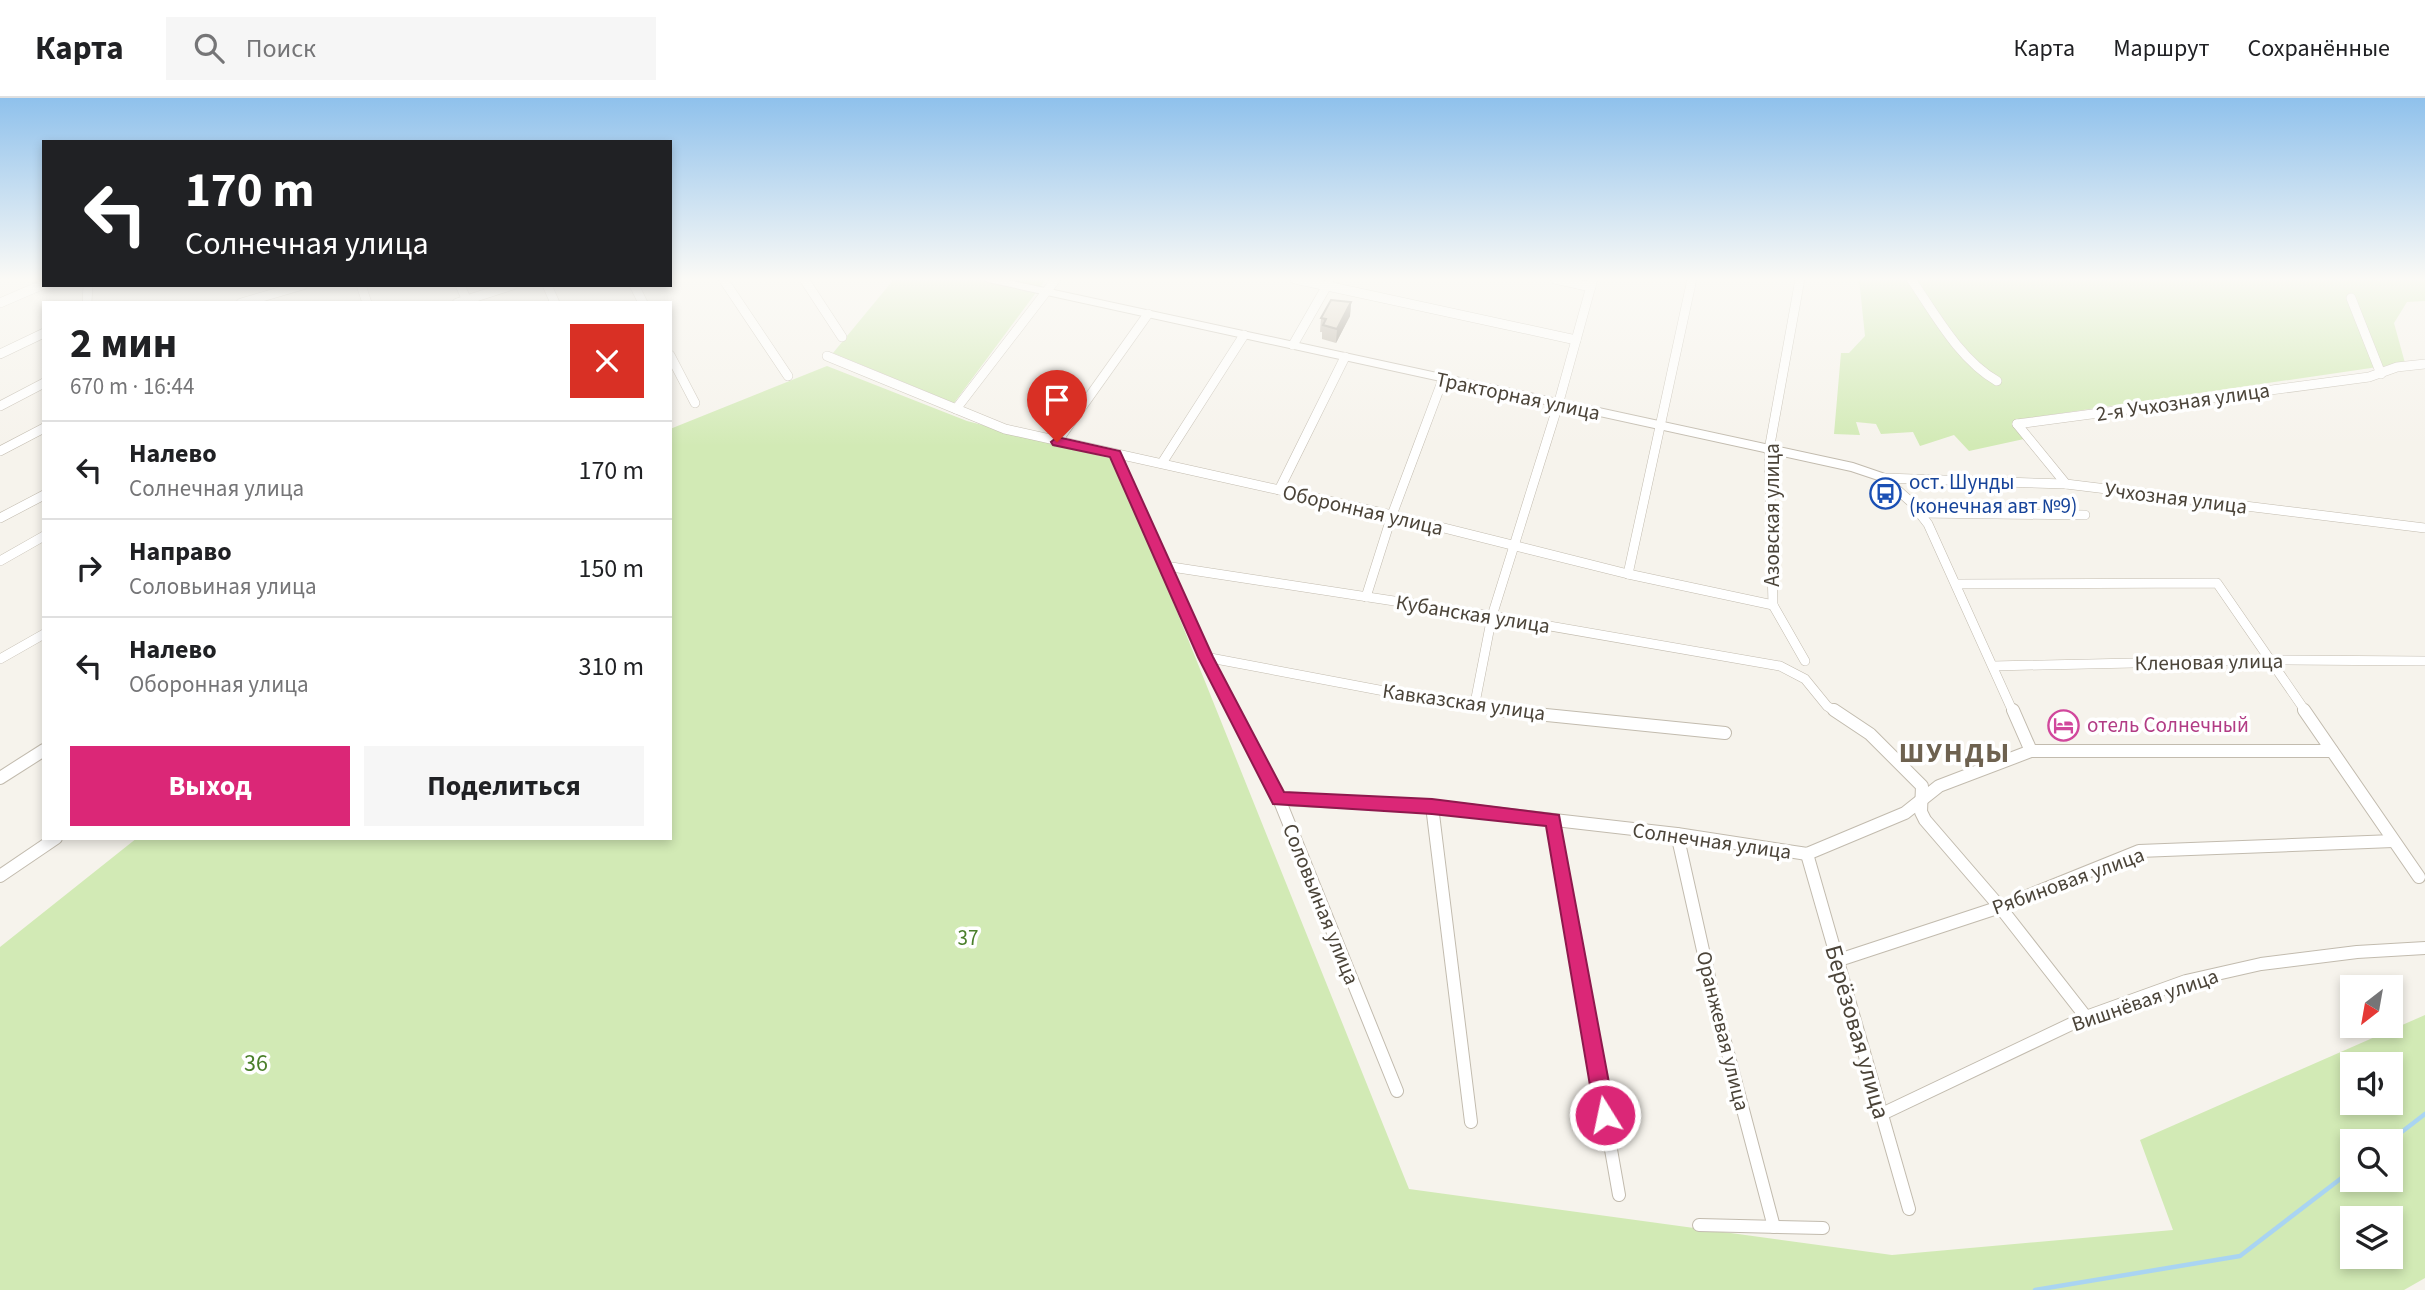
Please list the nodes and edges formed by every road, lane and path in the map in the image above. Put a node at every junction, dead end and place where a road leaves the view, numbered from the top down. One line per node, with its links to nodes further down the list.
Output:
1 (41, 335): 15 (street)
2 (760, 335): 21 (street)
3 (1013, 335): 28 (street)
4 (1133, 335): 31 (street)
5 (1244, 335): 14 (street, Тракторная улица); 35 (street)
6 (1299, 335): 14 (street)
7 (1553, 335): 13 (street)
8 (1578, 335): 13 (street)
9 (1680, 335): 29 (street)
10 (1790, 335): 32 (street, Азовская улица)
11 (1953, 335): 23 (street)
12 (2366, 335): 20 (street)
13 (1576, 340): 26 (street)
14 (1293, 345): 17 (street, Тракторная улица)
15 (0, 354)
16 (827, 356): 28 (street, Оборонная улица)
17 (1345, 357): 22 (street, Тракторная улица); 38 (street)
18 (672, 359): 25 (street)
19 (2425, 364): 20 (street, 2-я Учхозная улица)
20 (2381, 374): 37 (street, 2-я Учхозная улица)
21 (788, 376)
22 (1443, 379): 26 (street, Тракторная улица); 41 (street)
23 (1997, 381)
24 (42, 384): 27 (street)
25 (695, 403)
26 (1558, 405): 29 (street, Тракторная улица); 46 (street)
27 (0, 406)
28 (956, 410): 31 (street, Оборонная улица)
29 (1660, 426): 32 (street, Тракторная улица); 49 (street)
30 (42, 429): 33 (street)
31 (1057, 442): 34 (street, Оборонная улица)
32 (1769, 450): 36 (street, Тракторная улица); 52 (street, Азовская улица)
33 (0, 451)
34 (1115, 454): 35 (street, Оборонная улица); 48 (street, Соловьиная улица)
35 (1162, 463): 38 (street, Оборонная улица)
36 (1884, 478): 37 (street, Учхозная улица); 40 (street)
37 (2066, 484): 44 (street, Учхозная улица)
38 (1279, 490): 41 (street, Оборонная улица)
39 (42, 496): 43 (street)
40 (1920, 513): 42 (street); 50 (street)
41 (1392, 515): 46 (street, Оборонная улица); 51 (street)
42 (2085, 515)
43 (0, 518)
44 (2425, 528)
45 (42, 537): 47 (street)
46 (1512, 546): 49 (street, Оборонная улица); 53 (street)
47 (0, 561)
48 (1166, 566): 51 (street, Кубанская улица); 55 (street, Соловьиная улица)
49 (1628, 574): 52 (street, Оборонная улица)
50 (1957, 584): 57 (street); 60 (street)
51 (1366, 597): 53 (street, Кубанская улица)
52 (1773, 605): 58 (street, Азовская улица)
53 (1492, 616): 61 (street); 68 (street, Кубанская улица)
54 (42, 635): 56 (street)
55 (1206, 657): 61 (street, Кавказская улица); 67 (street, Соловьиная улица)
56 (0, 659)
57 (2269, 660): 59 (street, Кленовая улица); 60 (street, Кленовая улица); 65 (street)
58 (1805, 661)
59 (2425, 661)
60 (1993, 666): 64 (street)
61 (1475, 708): 62 (street, Кавказская улица)
62 (1725, 733)
63 (42, 751): 66 (street)
64 (2031, 751): 65 (street, Солнечная улица); 68 (street, Солнечная улица)
65 (2332, 751): 73 (street)
66 (0, 778)
67 (1279, 799): 69 (street, Солнечная улица); 81 (street, Соловьиная улица)
68 (1920, 800): 74 (street, Солнечная улица); 77 (street)
69 (1432, 806): 70 (street, Солнечная улица); 83 (street)
70 (1553, 820): 71 (street, Солнечная улица); 84 (street)
71 (1676, 834): 74 (street, Солнечная улица); 87 (street, Оранжевая улица)
72 (53, 840): 75 (street)
73 (2393, 841): 76 (street); 77 (street, Рябиновая улица)
74 (1807, 854): 79 (street, Берёзовая улица)
75 (0, 876)
76 (2419, 877)
77 (2000, 907): 79 (street, Рябиновая улица); 80 (street)
78 (2425, 948): 80 (street, Вишнёвая улица)
79 (1836, 961): 82 (street, Берёзовая улица)
80 (2086, 1017): 82 (street, Вишнёвая улица)
81 (1397, 1091)
82 (1882, 1114): 85 (street, Берёзовая улица)
83 (1471, 1122)
84 (1619, 1195)
85 (1909, 1209)
86 (1699, 1225): 87 (street)
87 (1774, 1227): 88 (street)
88 (1823, 1228)

